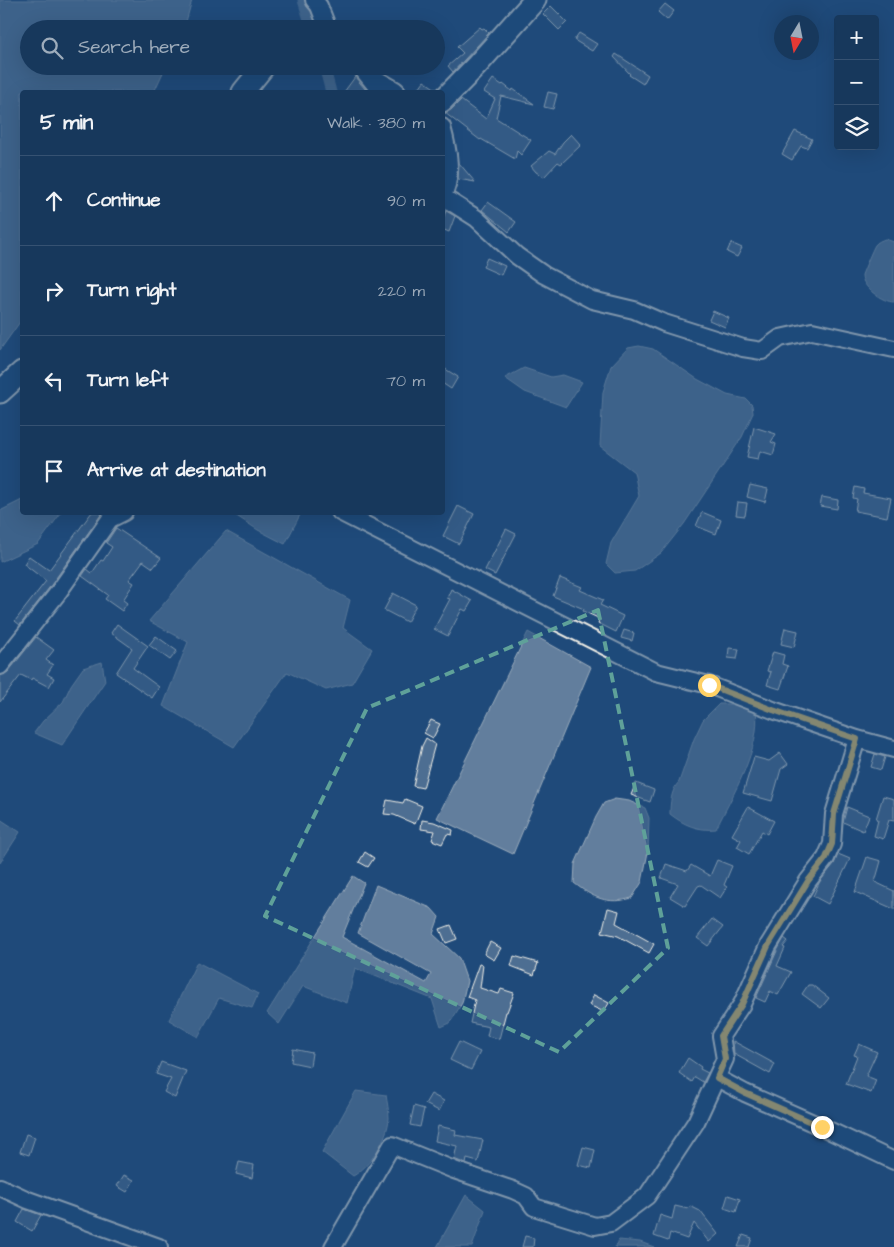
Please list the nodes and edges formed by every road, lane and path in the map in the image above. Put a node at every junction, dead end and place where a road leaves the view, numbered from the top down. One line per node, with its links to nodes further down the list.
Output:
1 (314, 0): 3 (street)
2 (535, 0): 8 (main road)
3 (324, 20)
4 (257, 75): 6 (main road)
5 (370, 75): 7 (main road)
6 (245, 90)
7 (391, 90)
8 (445, 98)
9 (445, 138): 10 (street)
10 (445, 191)
11 (445, 198): 12 (street)
12 (894, 349)
13 (20, 374): 14 (main road)
14 (0, 392)
15 (118, 515): 17 (street)
16 (346, 515): 18 (street)
17 (0, 666)
18 (857, 739): 19 (street); 20 (street)
19 (894, 749)
20 (717, 1078): 21 (street); 24 (street)
21 (894, 1161)
22 (0, 1187): 23 (street)
23 (160, 1247)
24 (333, 1247)

